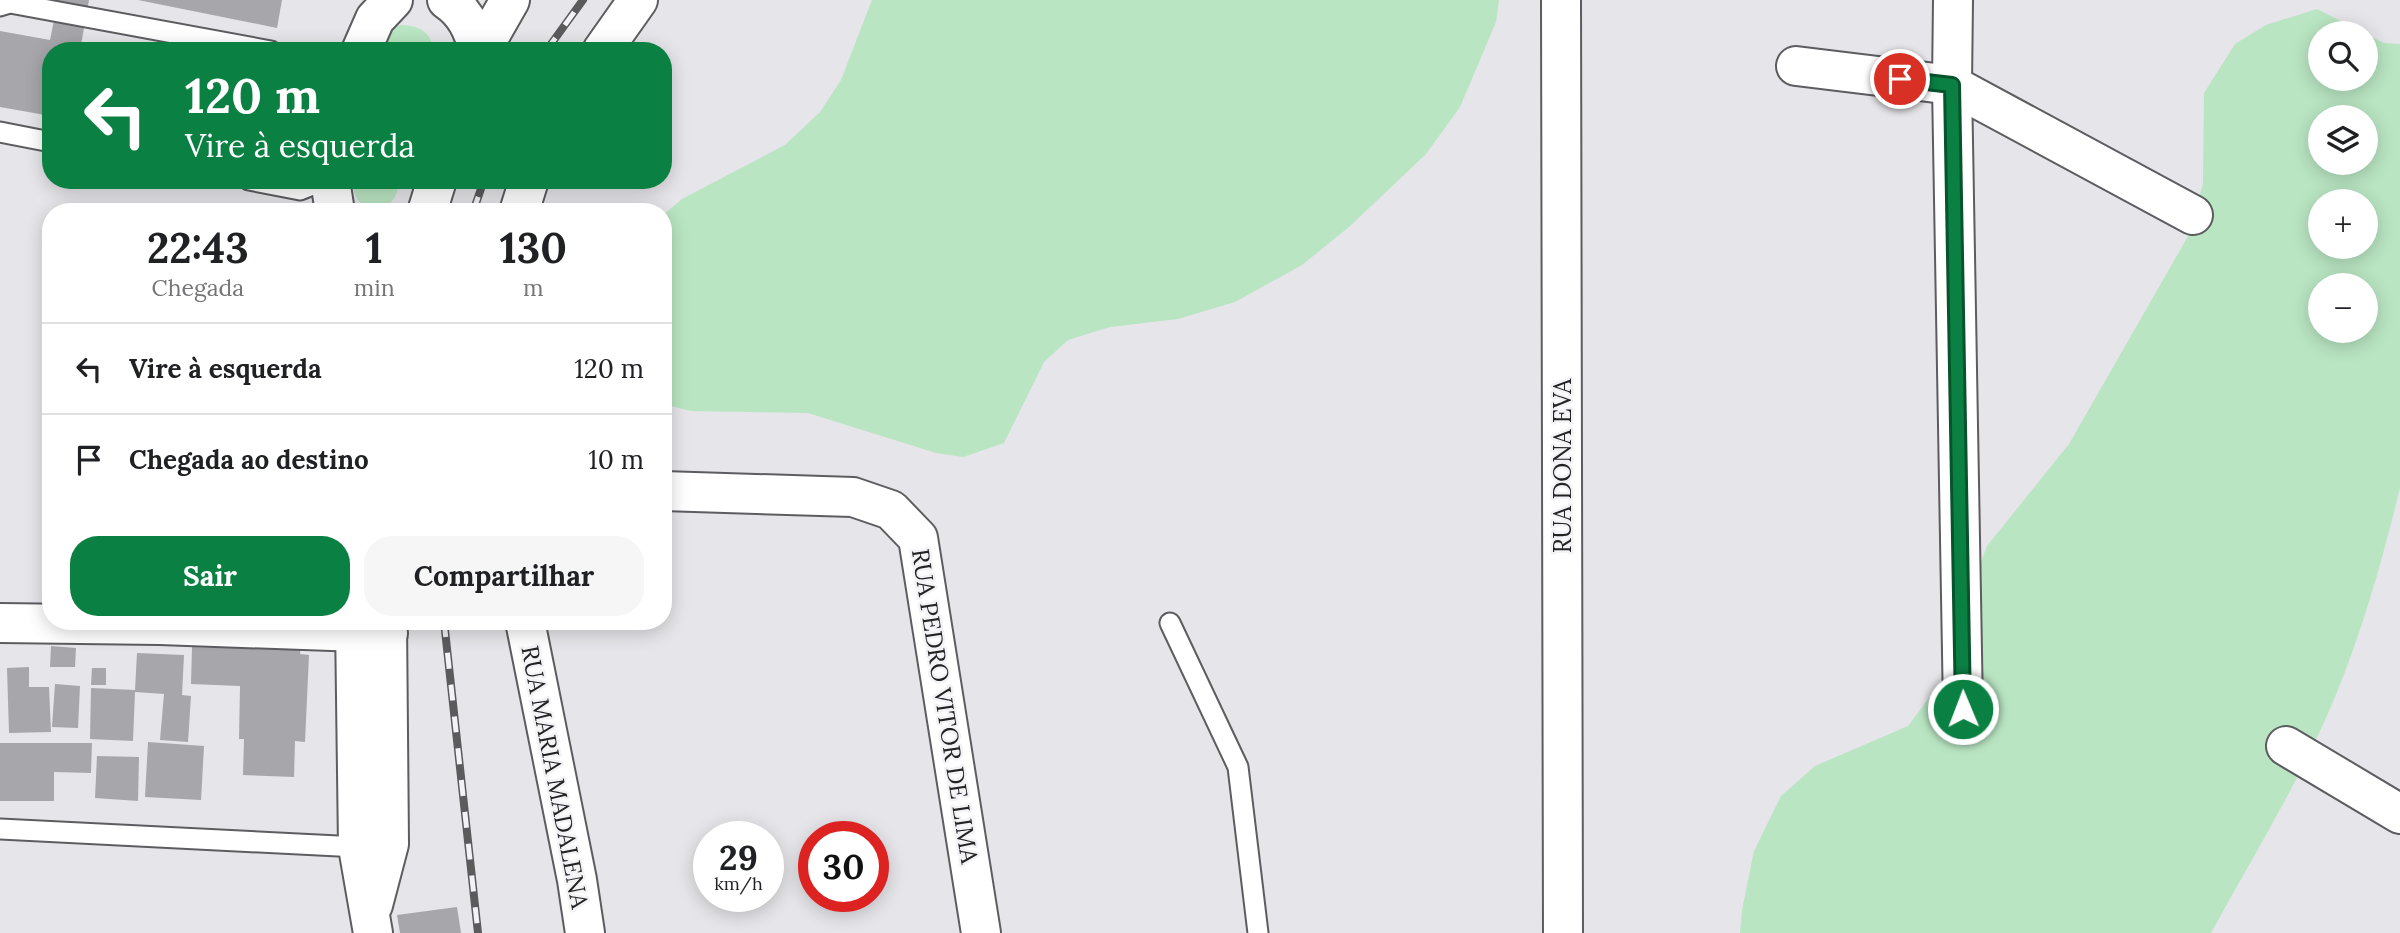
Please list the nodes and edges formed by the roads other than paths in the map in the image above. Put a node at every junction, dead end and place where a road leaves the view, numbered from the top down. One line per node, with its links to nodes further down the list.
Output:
1 (447, 0): 8 (street)
2 (510, 0): 9 (street)
3 (638, 0): 10 (street)
4 (1561, 0): 34 (street, RUA DONA EVA)
5 (1953, 0): 12 (street)
6 (0, 6): 7 (lane)
7 (222, 42)
8 (477, 42)
9 (485, 42)
10 (608, 42)
11 (1796, 66): 12 (street)
12 (1952, 85): 17 (street); 25 (street)
13 (0, 132): 14 (lane)
14 (42, 140)
15 (295, 189): 16 (lane)
16 (332, 198)
17 (2193, 215)
18 (672, 491): 32 (street, RUA PEDRO VITOR DE LIMA)
19 (0, 623): 21 (street)
20 (1170, 623): 33 (lane)
21 (42, 624)
22 (371, 630): 29 (street)
23 (371, 630): 30 (street)
24 (527, 630): 31 (street, RUA MARIA MADALENA)
25 (1963, 709)
26 (2286, 746): 27 (street)
27 (2400, 814)
28 (0, 829): 29 (lane)
29 (358, 847): 30 (street)
30 (372, 923)
31 (585, 933)
32 (981, 933)
33 (1258, 933)
34 (1563, 933)

